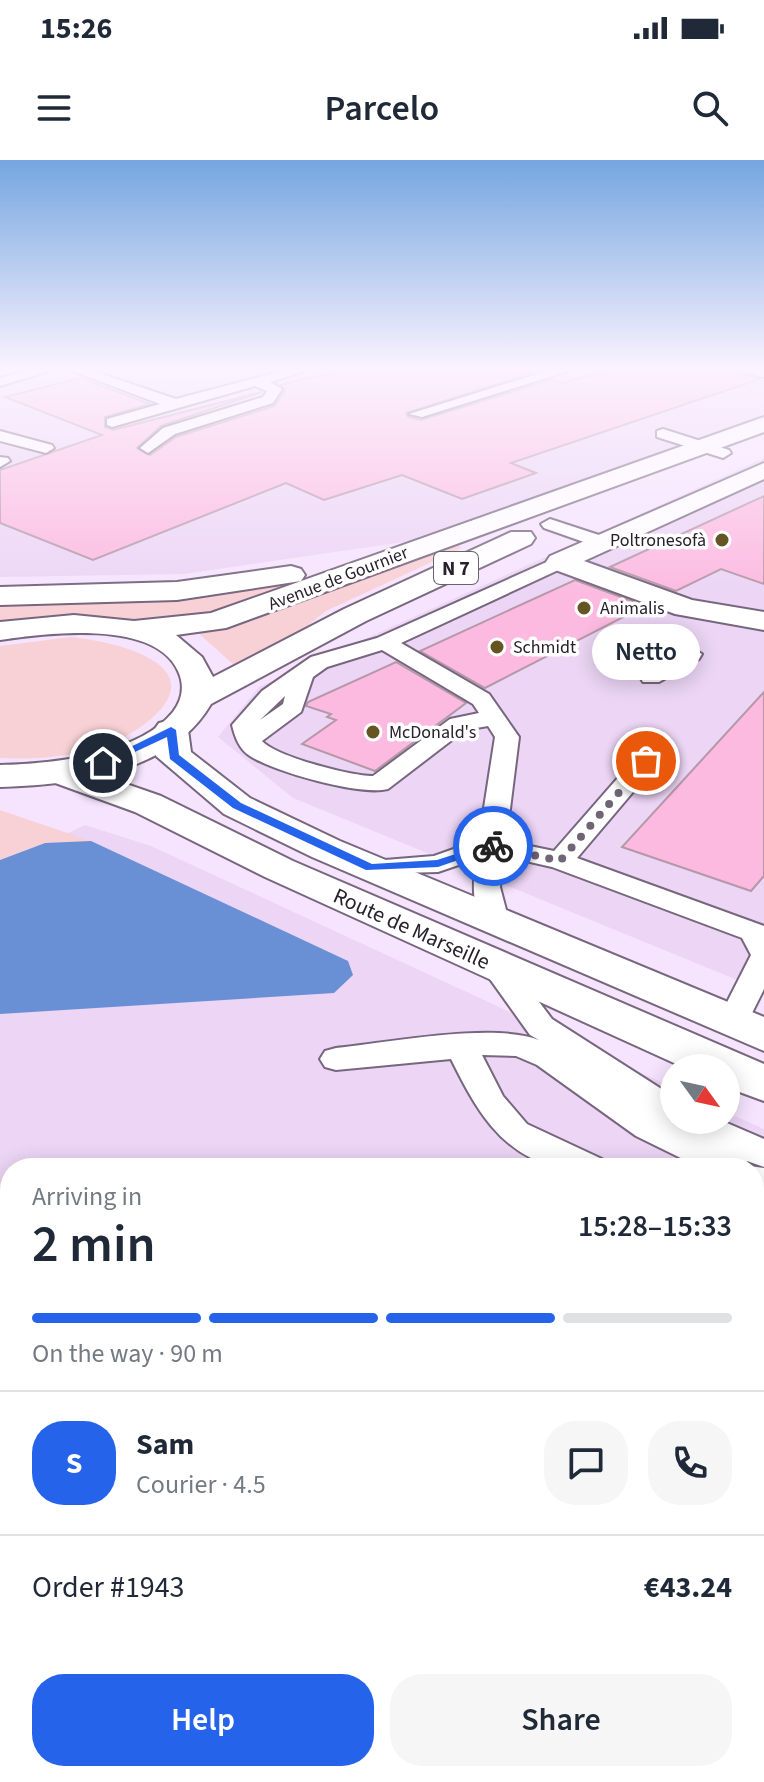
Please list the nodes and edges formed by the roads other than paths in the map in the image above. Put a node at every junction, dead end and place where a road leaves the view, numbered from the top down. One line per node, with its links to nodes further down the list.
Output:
1 (29, 444): 6 (lane)
2 (153, 444): 7 (lane)
3 (693, 444): 8 (lane)
4 (725, 444): 8 (main road, Avenue de Gournier / N 7)
5 (740, 444): 8 (main road, Avenue de Gournier / N 7)
6 (46, 448)
7 (148, 448)
8 (713, 450): 10 (main road, Avenue de Gournier / N 7); 11 (main road, Avenue de Gournier / N 7)
9 (764, 470): 12 (main road)
10 (550, 524): 12 (lane); 16 (main road, Avenue de Gournier / N 7)
11 (472, 529): 13 (main road, Avenue de Gournier / N 7); 16 (main road)
12 (601, 542): 14 (main road)
13 (407, 552): 15 (main road, N 7); 18 (main road, Avenue de Gournier)
14 (560, 562): 17 (main road); 20 (lane)
15 (0, 596)
16 (355, 615): 23 (main road, Avenue de Gournier / N 7)
17 (764, 621)
18 (133, 630): 19 (main road); 23 (main road)
19 (0, 631)
20 (385, 643): 24 (lane); 24 (lane)
21 (691, 654): 22 (lane)
22 (651, 677)
23 (197, 698): 25 (main road)
24 (494, 718): 29 (lane)
25 (171, 730): 27 (main road); 31 (main road, Route de Marseille)
26 (646, 761): 30 (lane)
27 (60, 772): 28 (main road); 34 (main road, Route de Marseille)
28 (1, 777)
29 (490, 845): 30 (lane); 31 (lane); 32 (lane)
30 (560, 861): 33 (lane)
31 (370, 868): 32 (main road, Route de Marseille)
32 (495, 921): 35 (main road, Route de Marseille)
33 (762, 941): 35 (lane)
34 (495, 965): 38 (main road, Route de Marseille); 39 (lane)
35 (754, 1029)
36 (461, 1047): 37 (lane); 42 (lane); 43 (lane)
37 (336, 1059)
38 (764, 1084)
39 (660, 1104)
40 (719, 1134): 41 (lane)
41 (764, 1154)
42 (569, 1158)
43 (712, 1158)

